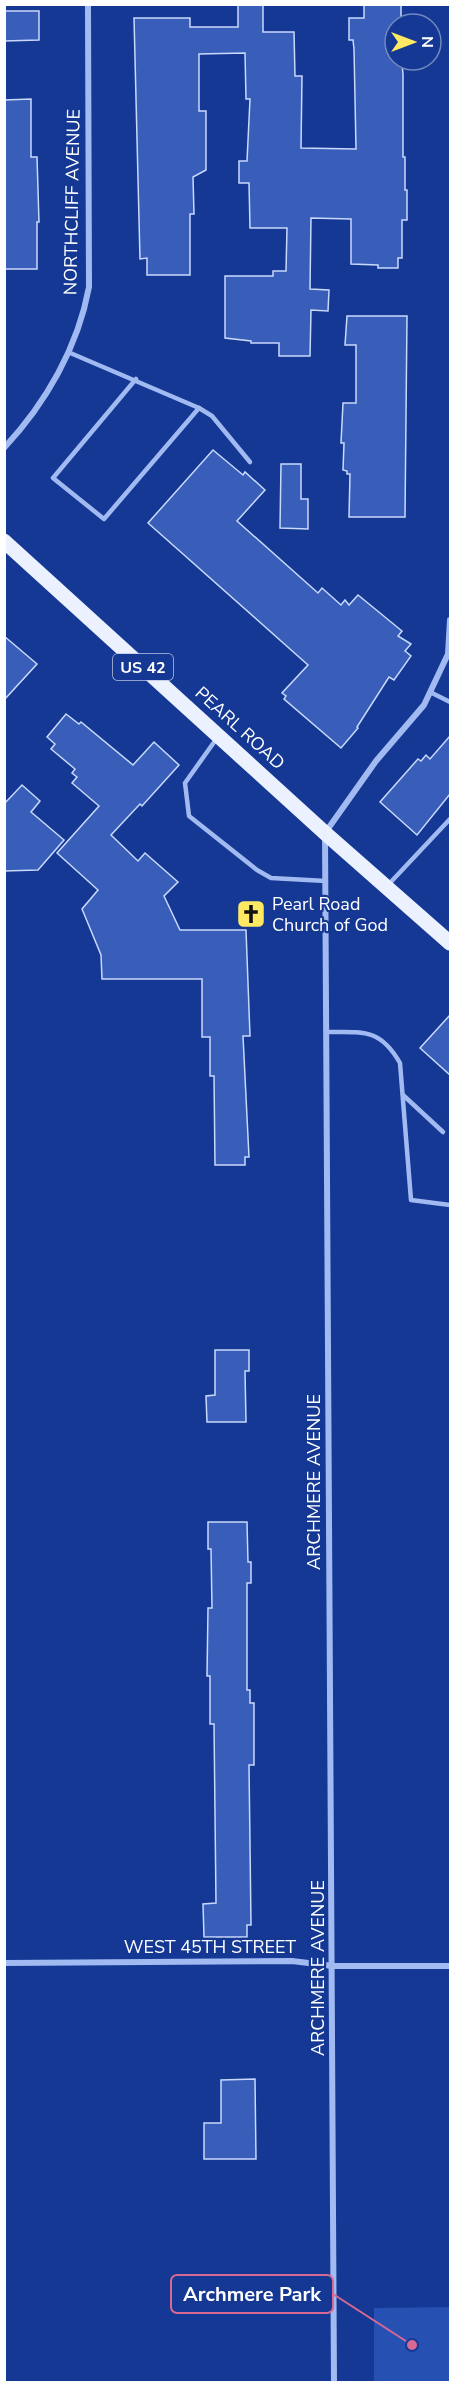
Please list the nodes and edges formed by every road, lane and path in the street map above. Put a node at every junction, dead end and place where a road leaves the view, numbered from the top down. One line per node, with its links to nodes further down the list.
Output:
1 (88, 4): 2 (street, NORTHCLIFF AVENUE)
2 (68, 352): 3 (lane); 5 (street, NORTHCLIFF AVENUE)
3 (136, 379): 4 (lane); 4 (lane)
4 (199, 408): 6 (lane)
5 (4, 448)
6 (250, 462)
7 (4, 541): 11 (main road, PEARL ROAD / US 42)
8 (450, 620): 9 (street)
9 (430, 692): 10 (lane); 13 (street)
10 (450, 702)
11 (218, 735): 13 (main road, PEARL ROAD / US 42); 14 (lane)
12 (450, 819): 15 (lane)
13 (325, 833): 14 (street, ARCHMERE AVENUE); 15 (main road, PEARL ROAD / US 42)
14 (326, 881): 17 (street, ARCHMERE AVENUE)
15 (387, 886): 16 (main road, PEARL ROAD / US 42)
16 (450, 943)
17 (326, 1032): 18 (lane); 22 (street, ARCHMERE AVENUE)
18 (403, 1095): 19 (lane); 20 (lane)
19 (443, 1132)
20 (450, 1205)
21 (4, 1963): 22 (street, WEST 45TH STREET)
22 (333, 1965): 23 (street, WEST 45TH STREET); 24 (street, ARCHMERE AVENUE)
23 (450, 1966)
24 (334, 2382)

